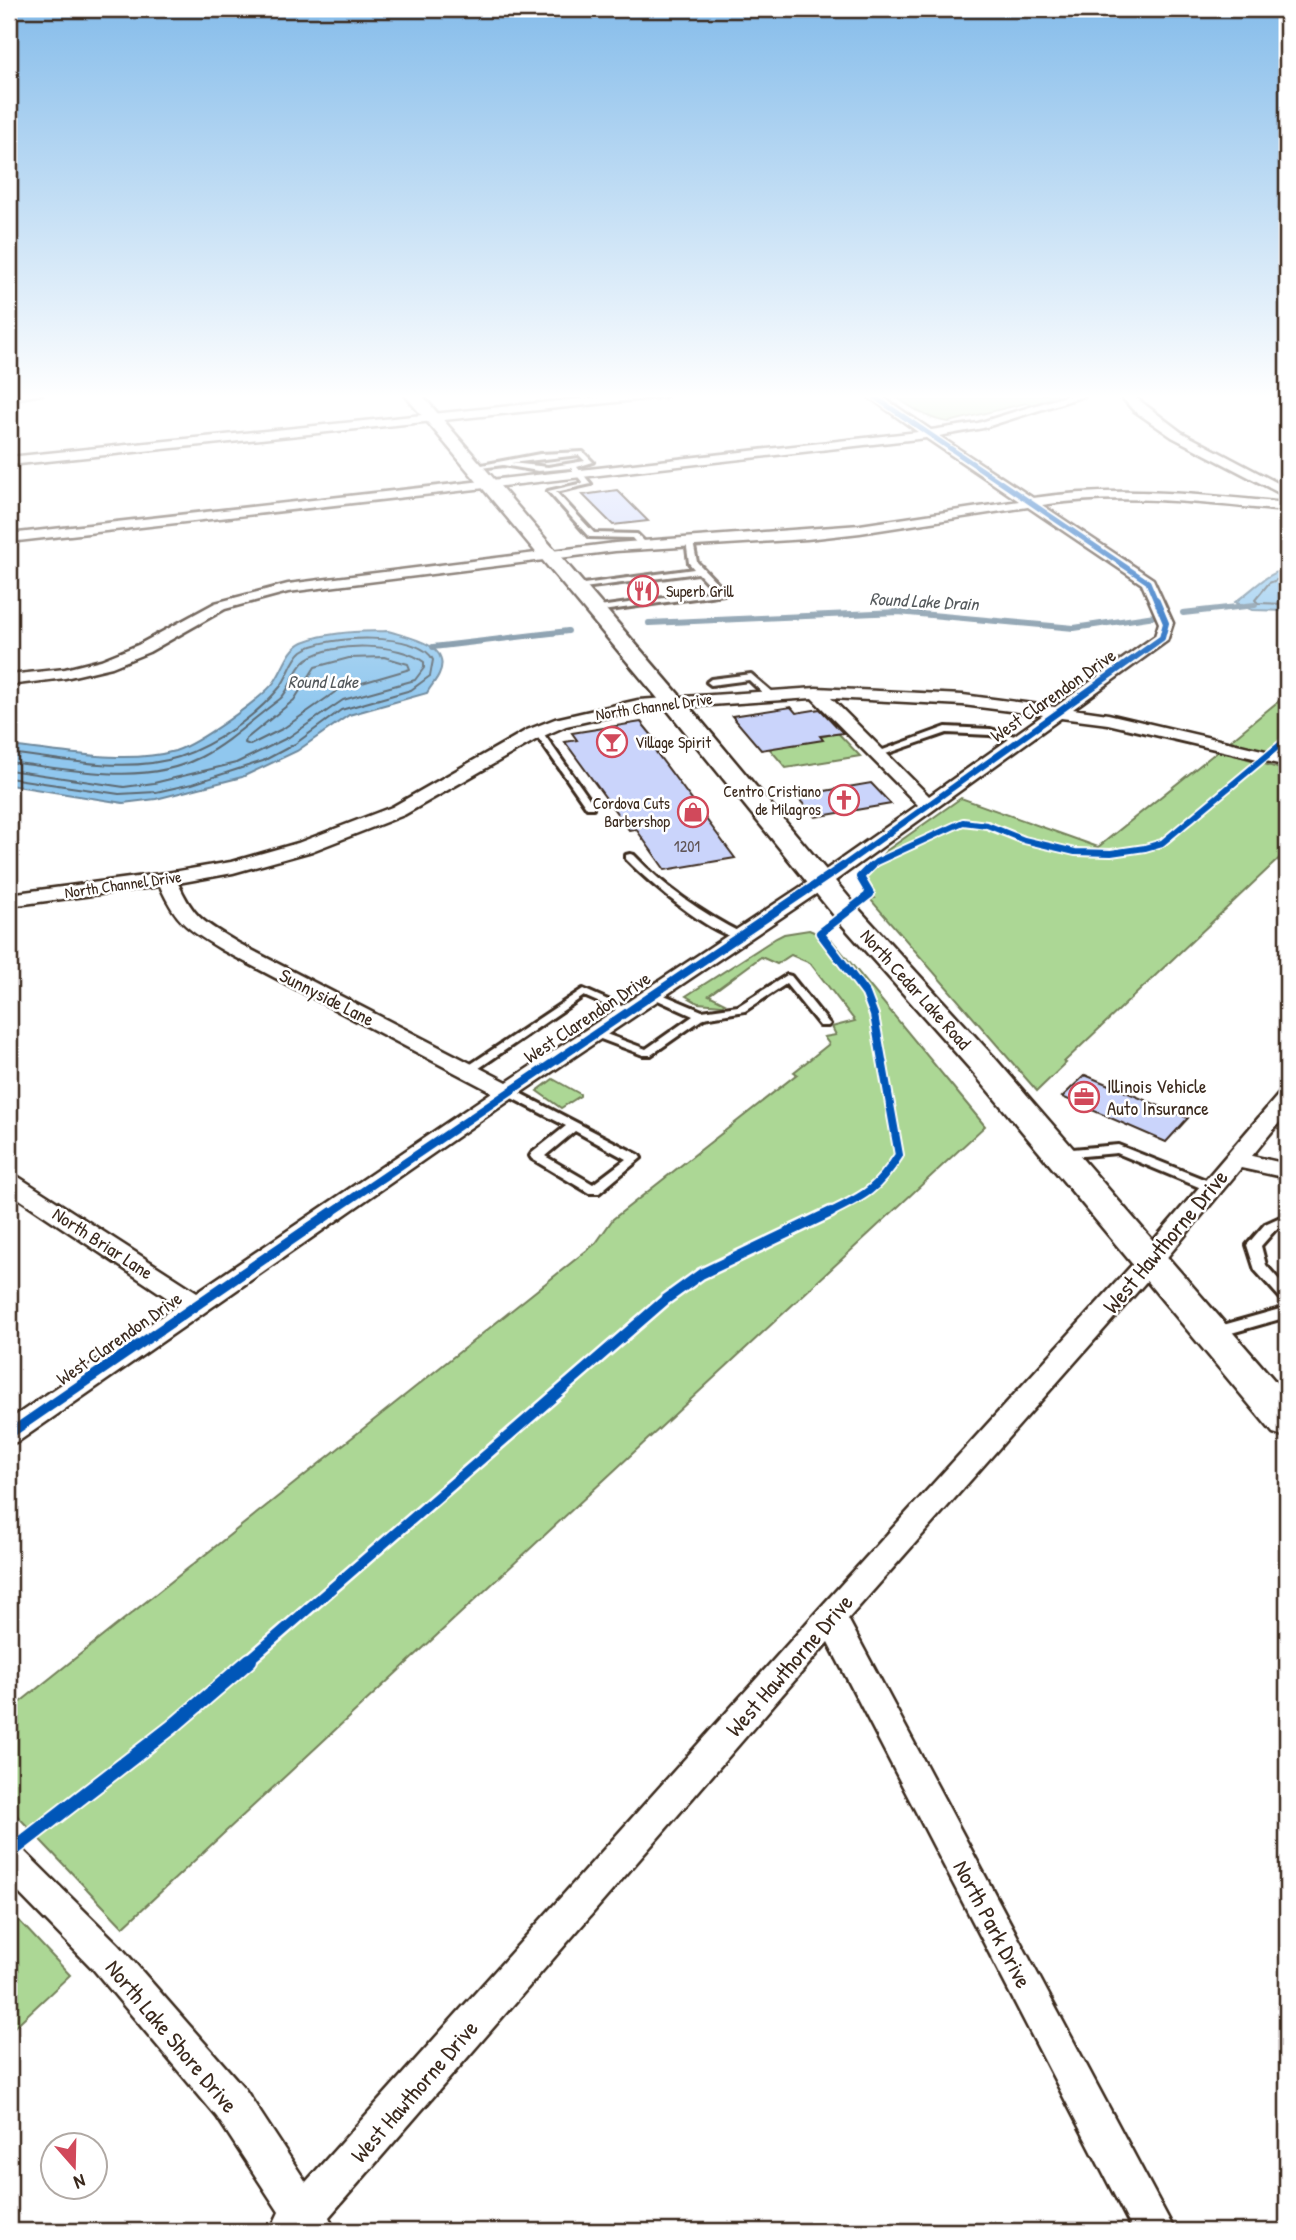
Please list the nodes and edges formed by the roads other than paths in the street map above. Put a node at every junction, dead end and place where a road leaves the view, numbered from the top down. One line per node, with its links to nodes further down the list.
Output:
1 (359, 499): 9 (street)
2 (500, 499): 12 (main road, North Cedar Lake Road)
3 (558, 499): 11 (lane)
4 (1026, 499): 7 (street)
5 (1052, 499): 7 (street)
6 (1204, 499): 8 (street)
7 (1030, 501): 10 (street); 20 (street, West Clarendon Drive)
8 (1287, 506)
9 (9, 538)
10 (689, 542): 11 (street); 13 (lane)
11 (643, 545): 12 (street)
12 (549, 555): 14 (main road, North Cedar Lake Road); 15 (street)
13 (700, 570): 14 (lane); 14 (lane)
14 (586, 599): 19 (main road, North Cedar Lake Road)
15 (9, 680)
16 (711, 682): 18 (lane)
17 (816, 693): 18 (street, North Channel Drive); 20 (street, North Channel Drive); 23 (street)
18 (770, 695): 19 (street, North Channel Drive)
19 (673, 702): 21 (street, North Channel Drive); 29 (main road, North Cedar Lake Road)
20 (1059, 712): 22 (street, West Clarendon Drive); 24 (street, North Channel Drive)
21 (538, 732): 26 (lane); 28 (street, North Channel Drive)
22 (1021, 739): 23 (lane); 25 (street, West Clarendon Drive)
23 (877, 754): 25 (street)
24 (1287, 761)
25 (928, 804): 29 (street, West Clarendon Drive)
26 (590, 806)
27 (630, 857): 31 (lane)
28 (167, 879): 30 (street, North Channel Drive); 37 (street, Sunnyside Lane)
29 (821, 882): 31 (street, West Clarendon Drive); 41 (main road, North Cedar Lake Road)
30 (9, 900)
31 (739, 936): 32 (street, West Clarendon Drive)
32 (653, 994): 33 (street, West Clarendon Drive); 34 (lane)
33 (627, 1011): 36 (street, West Clarendon Drive); 37 (lane)
34 (702, 1015): 35 (lane); 36 (lane)
35 (824, 1024)
36 (594, 1034): 38 (street, West Clarendon Drive)
37 (468, 1070): 38 (street, Sunnyside Lane)
38 (508, 1091): 40 (lane); 49 (street, West Clarendon Drive)
39 (1287, 1099): 42 (street, West Hawthorne Drive)
40 (574, 1126): 40 (lane)
41 (1059, 1154): 45 (lane); 47 (main road, North Cedar Lake Road)
42 (1234, 1159): 43 (street); 45 (street, West Hawthorne Drive)
43 (1287, 1171)
44 (9, 1181): 49 (street, North Briar Lane)
45 (1211, 1187): 47 (street, West Hawthorne Drive)
46 (1287, 1218): 48 (lane)
47 (1150, 1261): 51 (main road, North Cedar Lake Road); 54 (street, West Hawthorne Drive)
48 (1287, 1297)
49 (197, 1305): 53 (street, West Clarendon Drive)
50 (1287, 1312): 51 (lane)
51 (1212, 1334): 52 (main road, North Cedar Lake Road)
52 (1287, 1422)
53 (9, 1434)
54 (831, 1617): 56 (street, West Hawthorne Drive); 57 (street, North Park Drive)
55 (9, 1859): 56 (street, North Lake Shore Drive)
56 (303, 2226)
57 (1155, 2231)

